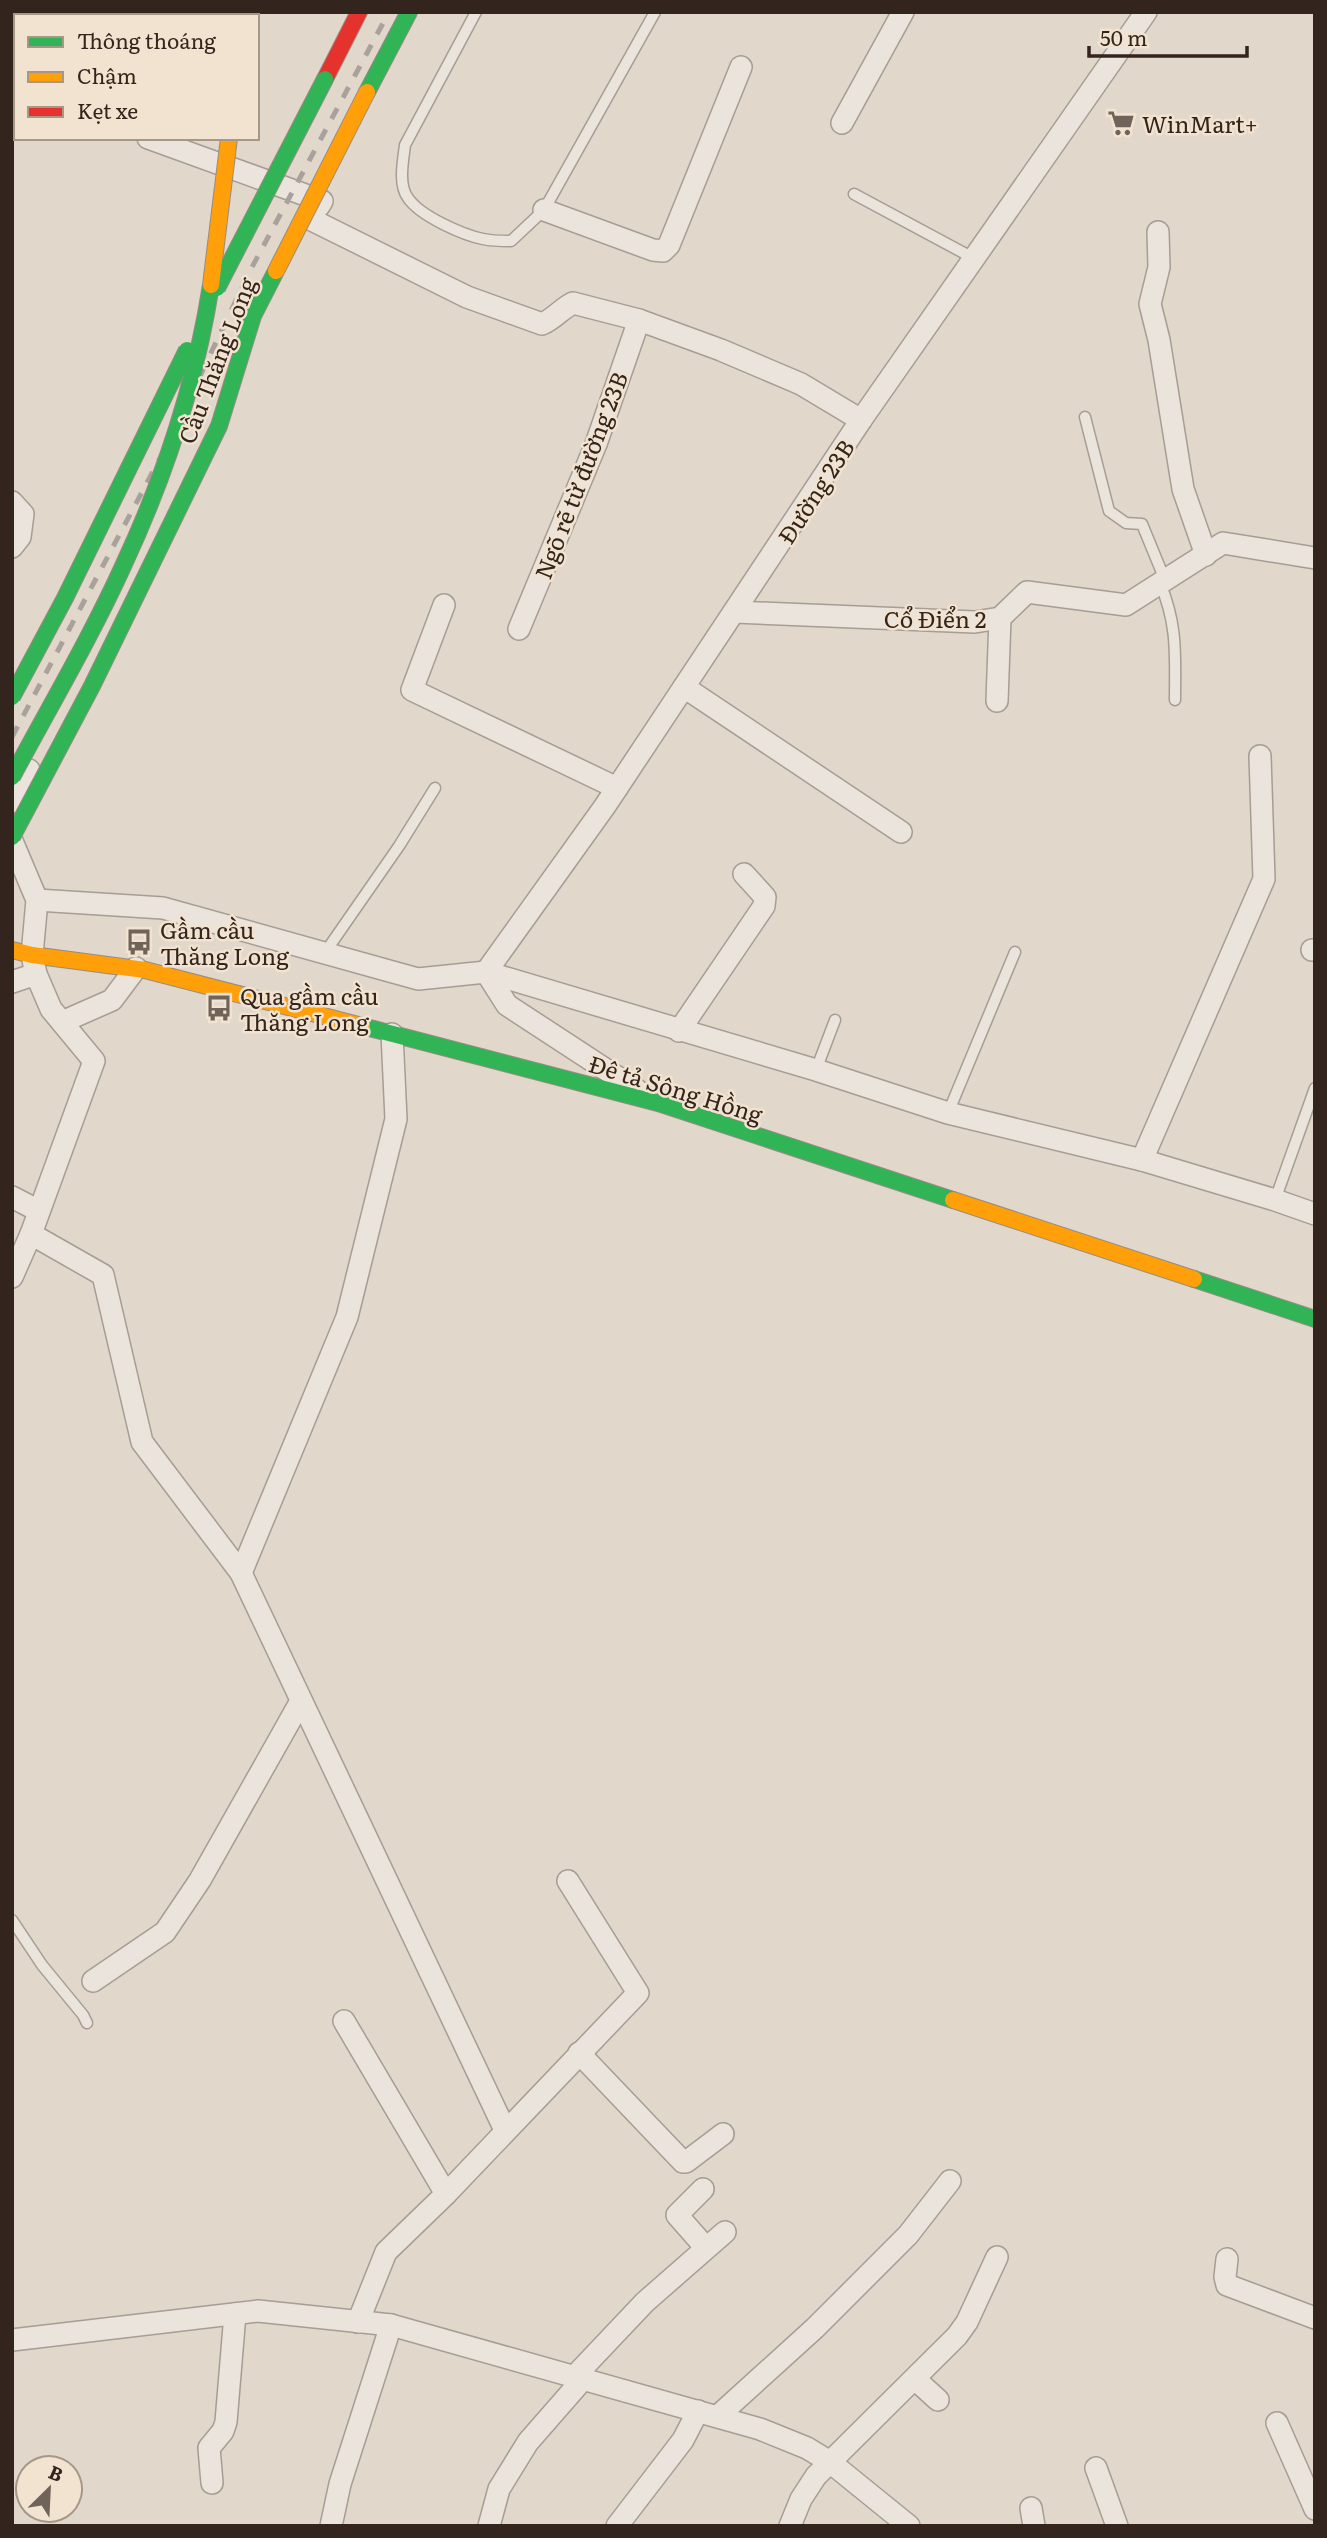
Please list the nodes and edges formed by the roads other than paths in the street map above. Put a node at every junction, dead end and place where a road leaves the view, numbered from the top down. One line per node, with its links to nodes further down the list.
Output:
1 (359, 12): 29 (main road, Cầu Thăng Long, bridge)
2 (409, 12): 38 (main road, Cầu Thăng Long, bridge)
3 (476, 12): 12 (lane)
4 (655, 12): 12 (lane)
5 (903, 12): 8 (street)
6 (1146, 12): 15 (street, Đường 23B)
7 (741, 66): 12 (street)
8 (842, 123)
9 (154, 140): 13 (street)
10 (229, 140): 33 (main road, Cầu Thăng Long, bridge)
11 (854, 194): 15 (lane)
12 (544, 210)
13 (312, 220): 16 (street); 36 (street)
14 (1158, 232): 21 (street)
15 (976, 260): 18 (street, Đường 23B)
16 (639, 320): 18 (street); 27 (street, Ngõ rẽ từ đường 23B)
17 (1085, 417): 23 (lane)
18 (861, 420): 25 (street, Đường 23B)
19 (12, 502): 20 (street)
20 (12, 547)
21 (1206, 555): 22 (street, Cổ Điển 2); 23 (street, Cổ Điển 2)
22 (1315, 558)
23 (1163, 581): 26 (street, Cổ Điển 2); 30 (lane)
24 (444, 605): 35 (street)
25 (735, 612): 26 (street, Cổ Điển 2); 28 (street, Đường 23B)
26 (1000, 618): 31 (street)
27 (519, 629)
28 (684, 687): 35 (street, Đường 23B); 37 (street)
29 (12, 697)
30 (1175, 700)
31 (997, 701)
32 (1260, 756): 55 (street)
33 (12, 777)
34 (435, 788): 42 (lane)
35 (617, 788): 45 (street, Đường 23B)
36 (12, 802)
37 (901, 832)
38 (12, 839): 40 (street)
39 (744, 874): 49 (street)
40 (37, 900): 42 (street); 43 (street)
41 (1014, 953): 54 (lane)
42 (324, 954): 45 (street)
43 (27, 960): 44 (main road, Đê tả Sông Hồng); 46 (street); 48 (street)
44 (135, 968): 48 (street); 50 (main road, Đê tả Sông Hồng)
45 (486, 972): 49 (street); 53 (street)
46 (12, 982)
47 (835, 1020): 51 (lane)
48 (62, 1022): 58 (street)
49 (679, 1031): 51 (street)
50 (392, 1034): 53 (main road, Đê tả Sông Hồng); 63 (street)
51 (816, 1070): 54 (street)
52 (1315, 1088): 57 (lane)
53 (658, 1103): 62 (main road, Đê tả Sông Hồng)
54 (948, 1113): 55 (street)
55 (1142, 1160): 57 (street)
56 (12, 1197): 58 (street)
57 (1275, 1200): 59 (street)
58 (39, 1211): 60 (street)
59 (1315, 1214)
60 (31, 1234): 61 (street); 63 (street)
61 (12, 1277)
62 (1315, 1319)
63 (241, 1573): 64 (street)
64 (301, 1701): 67 (street); 71 (street)
65 (568, 1881): 70 (street)
66 (12, 1920): 69 (lane)
67 (93, 1981)
68 (344, 2021): 75 (street)
69 (87, 2023)
70 (579, 2053): 71 (street); 72 (street)
71 (505, 2130): 75 (street)
72 (723, 2134)
73 (950, 2181): 88 (street)
74 (703, 2189): 77 (street)
75 (446, 2194): 82 (street)
76 (724, 2232): 77 (street)
77 (706, 2248): 85 (street)
78 (997, 2257): 86 (street)
79 (1227, 2259): 81 (street)
80 (235, 2314): 82 (street); 84 (street); 92 (street)
81 (1315, 2318)
82 (358, 2322): 83 (street)
83 (391, 2325): 85 (street); 94 (street)
84 (12, 2340)
85 (578, 2378): 88 (street); 95 (street)
86 (915, 2380): 87 (street); 90 (street)
87 (938, 2400)
88 (708, 2414): 90 (street); 96 (street)
89 (1277, 2423): 93 (street)
90 (830, 2462): 97 (street); 98 (street)
91 (1096, 2468): 99 (street)
92 (212, 2483)
93 (1315, 2509)
94 (331, 2526)
95 (489, 2526)
96 (617, 2526)
97 (790, 2526)
98 (909, 2526)
99 (1117, 2526)

